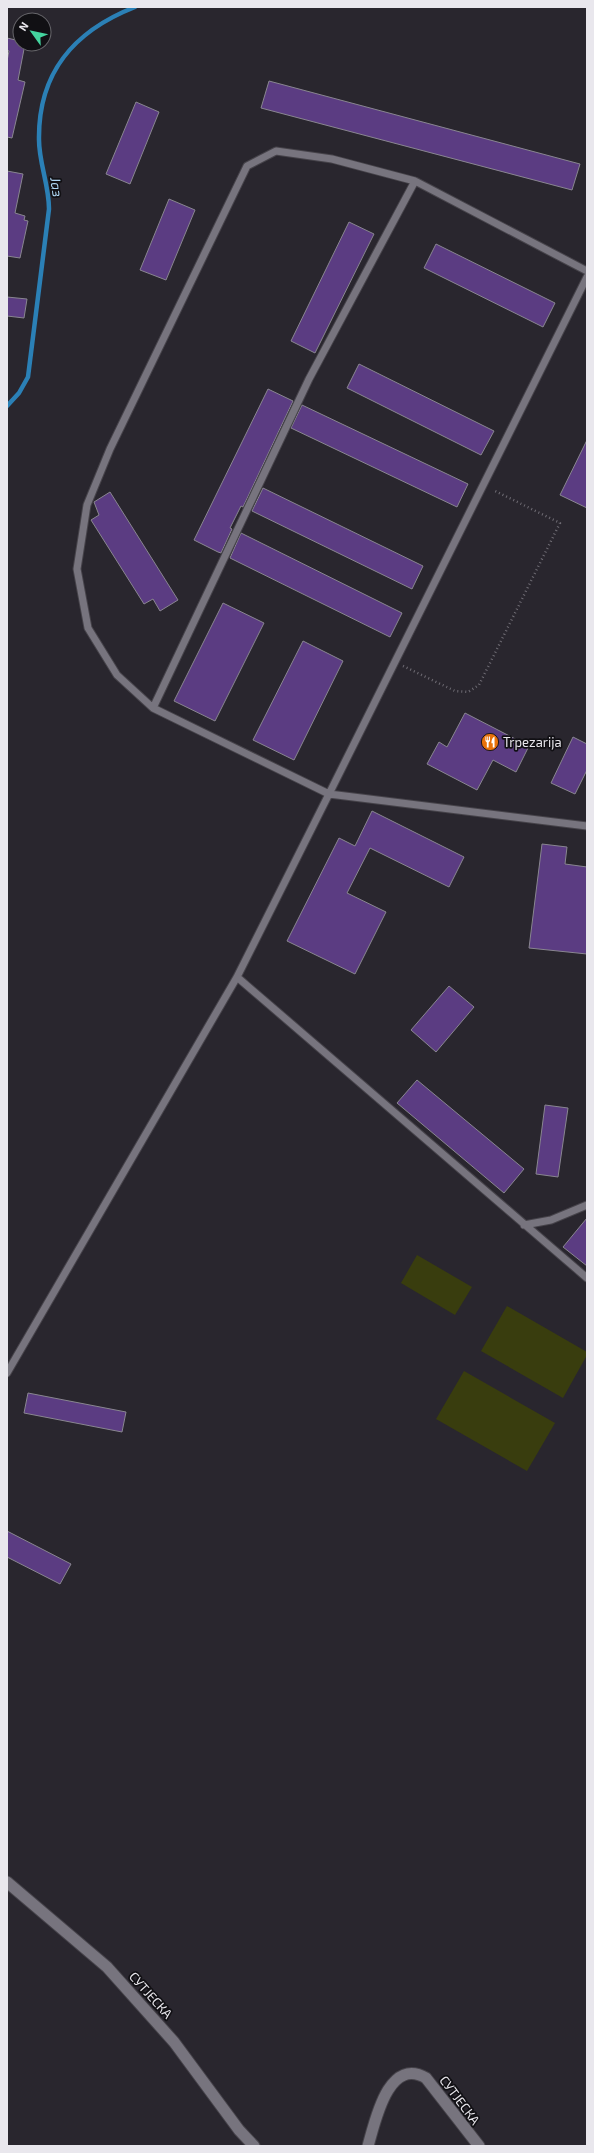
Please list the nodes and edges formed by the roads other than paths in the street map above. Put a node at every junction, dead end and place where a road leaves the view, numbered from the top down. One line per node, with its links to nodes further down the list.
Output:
1 (415, 181): 2 (lane); 4 (lane); 4 (lane)
2 (587, 271)
3 (587, 277): 5 (lane)
4 (153, 708): 5 (lane)
5 (329, 794): 6 (lane); 7 (lane)
6 (587, 826)
7 (237, 977): 9 (lane); 11 (lane)
8 (587, 1205): 9 (lane)
9 (524, 1225): 10 (lane)
10 (587, 1278)
11 (7, 1374)
12 (7, 1882): 13 (street, СУТЈЕСКА)
13 (254, 2146)
14 (368, 2146): 15 (street, СУТЈЕСКА)
15 (479, 2146)

